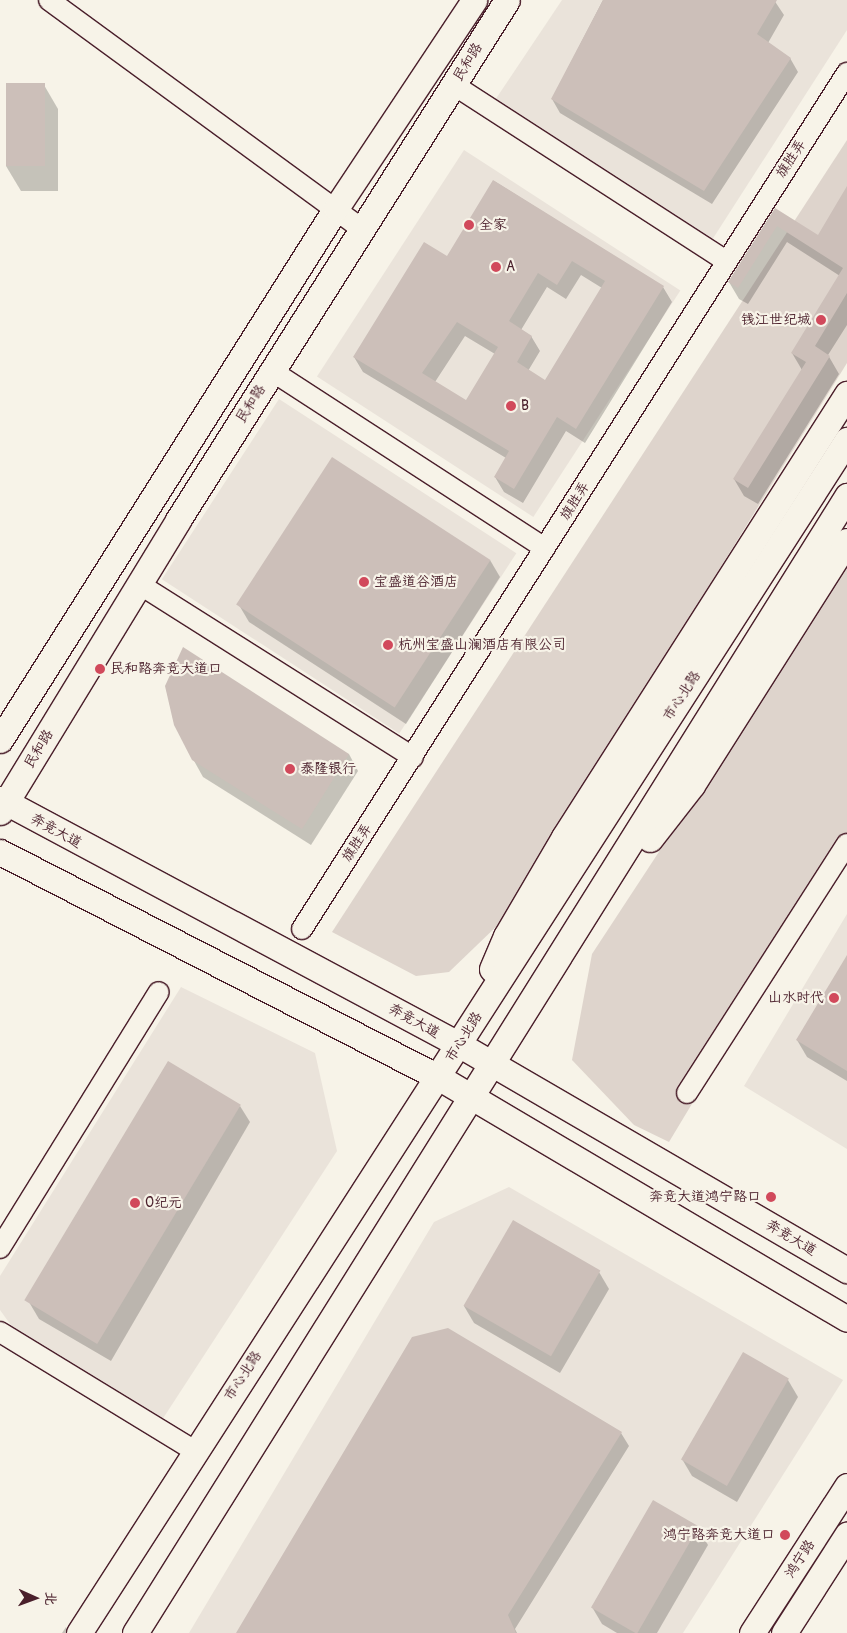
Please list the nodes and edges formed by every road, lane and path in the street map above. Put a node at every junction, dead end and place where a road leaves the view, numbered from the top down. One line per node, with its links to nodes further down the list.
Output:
1 (49, 0): 6 (street)
2 (474, 0): 6 (main road, 民和路)
3 (508, 0): 5 (main road, 民和路)
4 (847, 73): 8 (street, 旗胜弄)
5 (454, 85): 7 (main road, 民和路); 8 (street)
6 (336, 208): 7 (street); 16 (main road, 民和路)
7 (363, 230): 9 (main road, 民和路)
8 (726, 261): 14 (street, 旗胜弄)
9 (272, 371): 14 (street); 15 (main road, 民和路)
10 (847, 394): 24 (main road)
11 (847, 440): 24 (main road, 市心北路)
12 (847, 496): 22 (main road)
13 (847, 541): 22 (main road)
14 (545, 548): 17 (street, 旗胜弄)
15 (139, 584): 17 (street); 18 (main road, 民和路)
16 (0, 740)
17 (412, 757): 21 (street, 旗胜弄)
18 (2, 805): 24 (main road, 奔竞大道)
19 (847, 844): 27 (street)
20 (0, 852): 26 (main road)
21 (302, 929)
22 (571, 940): 25 (main road)
23 (159, 992): 29 (street)
24 (460, 1046): 25 (main road, 奔竞大道); 26 (main road, 市心北路)
25 (492, 1067): 28 (main road); 30 (main road, 奔竞大道)
26 (438, 1077): 28 (main road); 33 (main road, 市心北路)
27 (687, 1092)
28 (473, 1098): 31 (main road); 37 (main road)
29 (0, 1248)
30 (847, 1270)
31 (847, 1319)
32 (0, 1332): 33 (street)
33 (195, 1451): 36 (main road, 市心北路)
34 (847, 1486): 38 (main road, 鸿宁路)
35 (847, 1535): 39 (main road, 鸿宁路)
36 (78, 1633)
37 (135, 1633)
38 (752, 1633)
39 (784, 1633)

